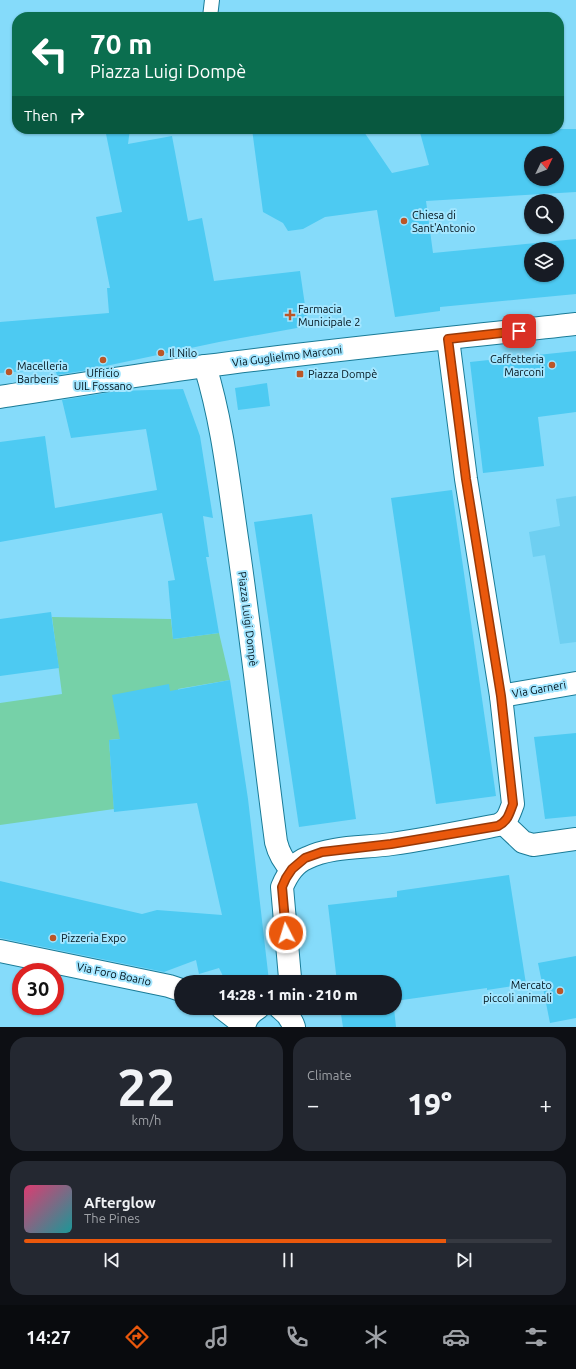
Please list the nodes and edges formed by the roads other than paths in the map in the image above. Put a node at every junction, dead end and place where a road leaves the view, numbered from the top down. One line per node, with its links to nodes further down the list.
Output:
1 (212, 0): 2 (lane)
2 (211, 12)
3 (576, 324): 4 (street, Via Guglielmo Marconi)
4 (448, 339): 5 (street, Via Guglielmo Marconi); 8 (street)
5 (205, 366): 6 (street, Via Guglielmo Marconi); 11 (street, Piazza Luigi Dompè)
6 (0, 397)
7 (576, 683): 8 (street, Via Garneri)
8 (501, 696): 9 (street)
9 (503, 823): 10 (street); 11 (street)
10 (576, 839)
11 (292, 869): 13 (street)
12 (0, 951): 14 (street, Via Foro Boario)
13 (290, 975)
14 (174, 988)
15 (231, 1015): 18 (street)
16 (250, 1015): 18 (street)
17 (288, 1015): 19 (street)
18 (244, 1026)
19 (294, 1027)

